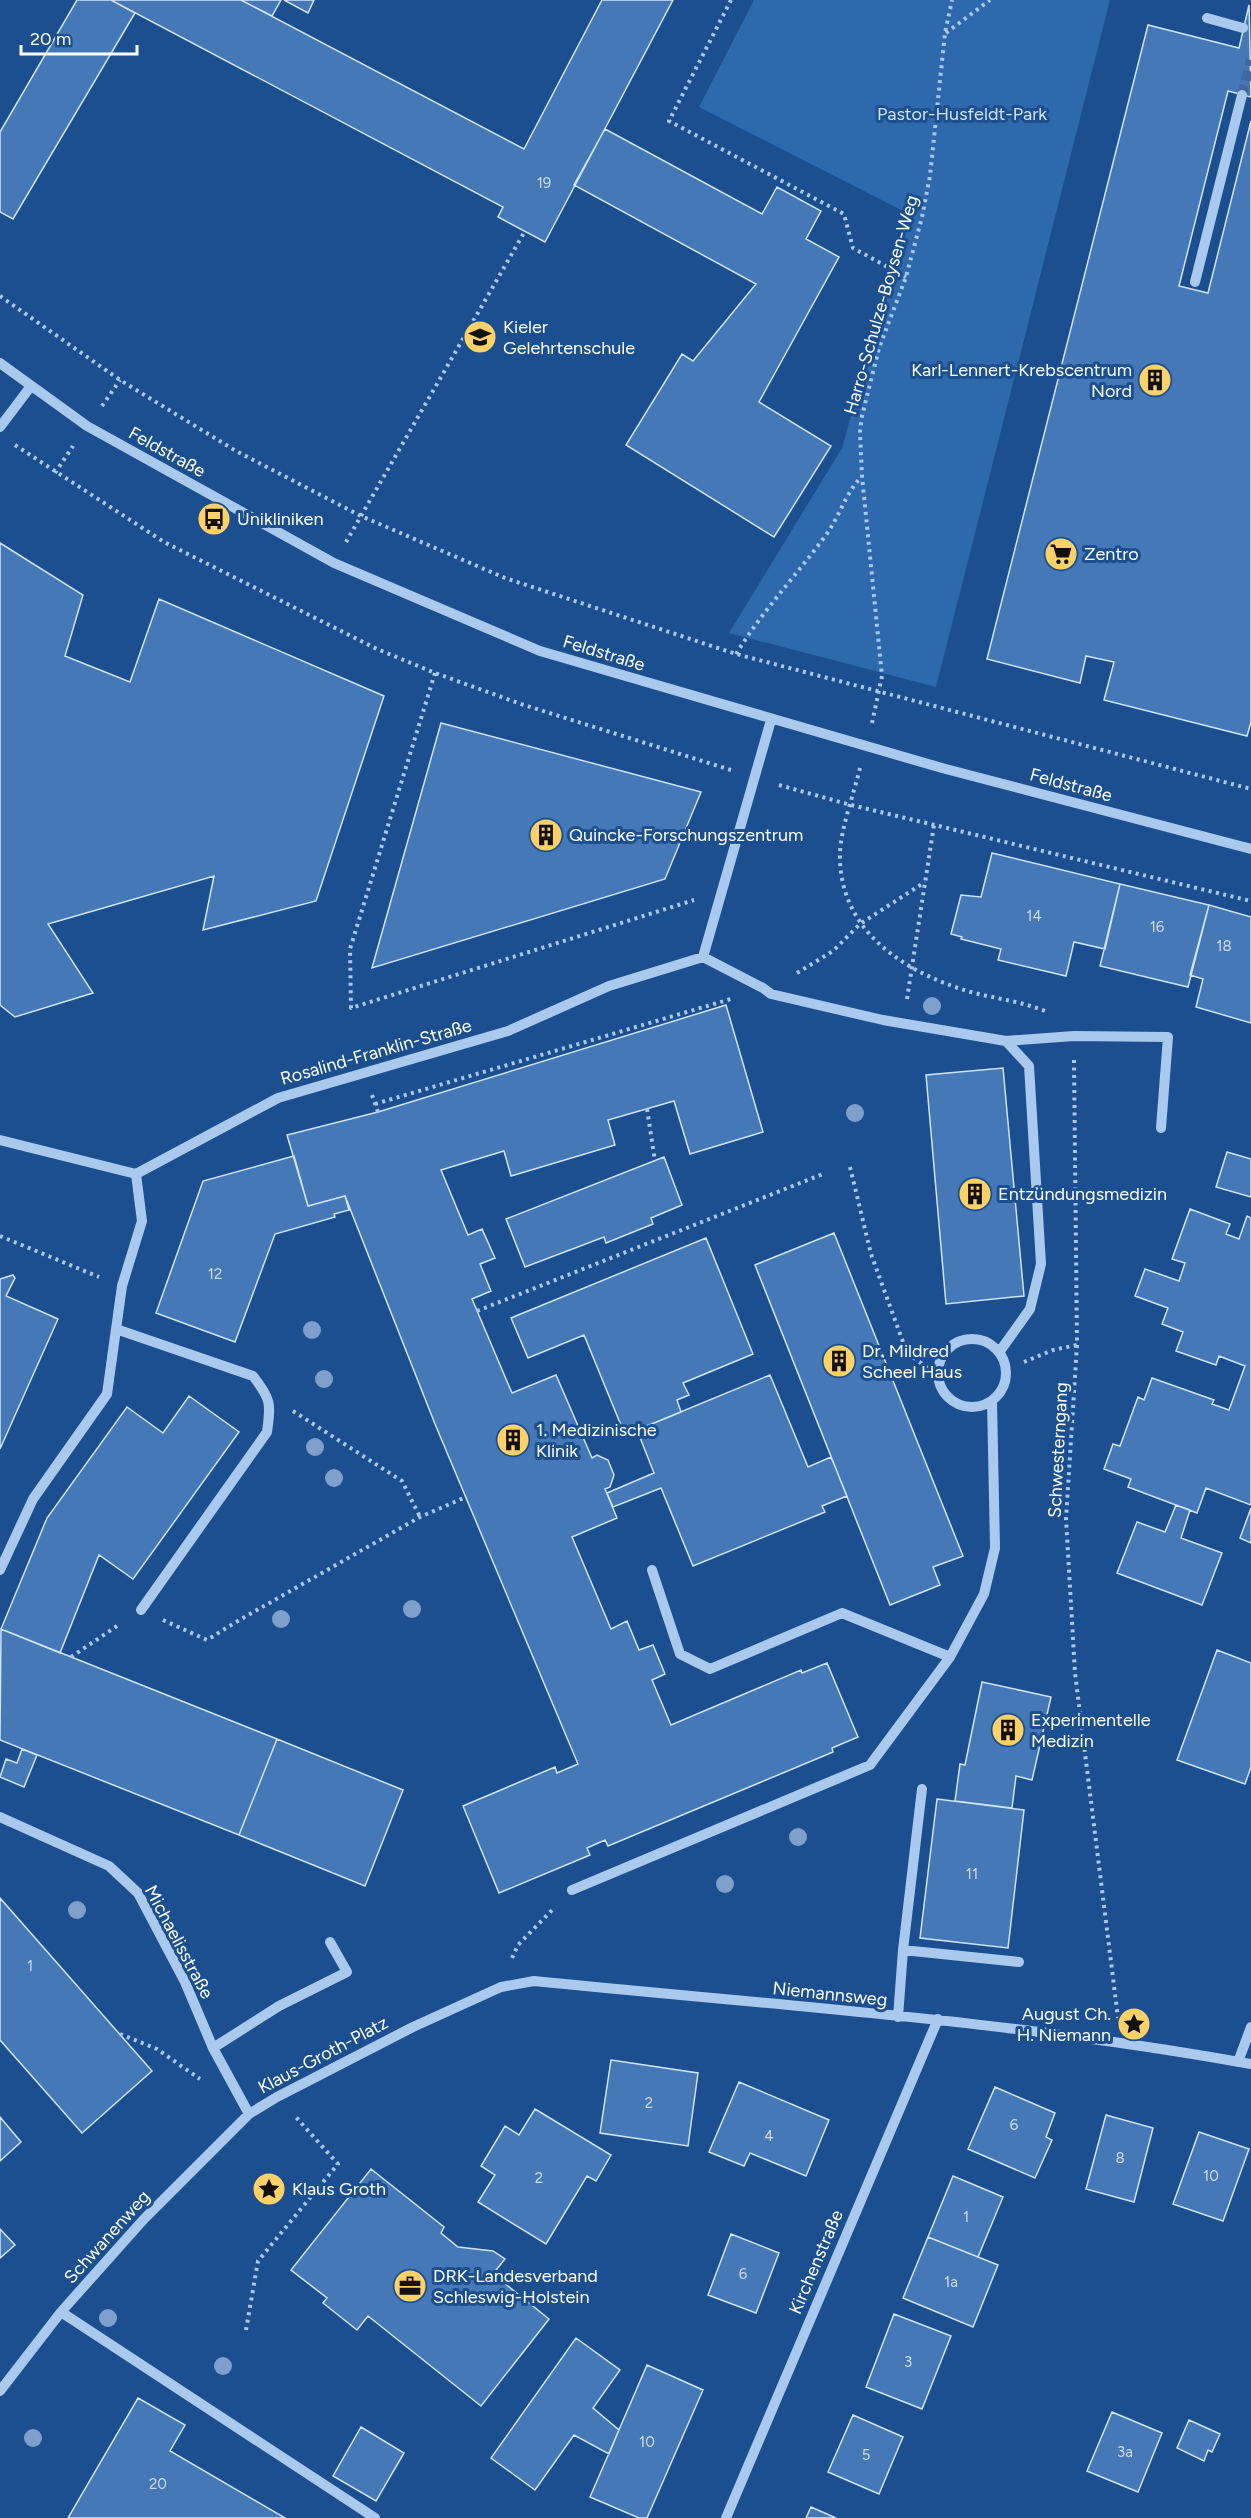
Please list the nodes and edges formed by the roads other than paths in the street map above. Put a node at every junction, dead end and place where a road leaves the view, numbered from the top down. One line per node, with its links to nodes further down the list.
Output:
1 (1207, 18): 2 (street)
2 (1243, 28)
3 (1242, 95): 4 (street)
4 (1195, 282)
5 (0, 363): 6 (street, Feldstraße)
6 (31, 386): 7 (street); 8 (street, Feldstraße)
7 (0, 427)
8 (771, 720): 9 (street, Feldstraße); 10 (street)
9 (1250, 845)
10 (703, 957): 11 (street); 14 (street, Rosalind-Franklin-Straße)
11 (1006, 1041): 12 (street); 16 (street)
12 (1161, 1128)
13 (0, 1140): 14 (street)
14 (136, 1174): 15 (street)
15 (116, 1329): 18 (street); 20 (street)
16 (1000, 1351): 17 (street); 17 (street)
17 (992, 1401): 21 (street)
18 (0, 1570)
19 (652, 1570): 21 (street)
20 (141, 1610)
21 (950, 1657): 24 (street)
22 (921, 1789): 26 (street)
23 (0, 1817): 32 (street, Michaelisstraße)
24 (572, 1890)
25 (330, 1942): 32 (street)
26 (903, 1950): 27 (street); 28 (street)
27 (1019, 1962)
28 (898, 2017): 29 (street, Niemannsweg); 30 (street, Niemannsweg)
29 (939, 2019): 33 (street, Niemannsweg); 39 (street, Kirchenstraße)
30 (413, 2027): 35 (street, Klaus-Groth-Platz)
31 (1251, 2027): 33 (street)
32 (213, 2048): 35 (street, Michaelisstraße)
33 (1238, 2062): 34 (street, Niemannsweg)
34 (1251, 2064)
35 (249, 2114): 36 (street, Schwanenweg)
36 (61, 2312): 37 (street, Schwanenweg); 38 (street)
37 (0, 2391)
38 (375, 2518)
39 (726, 2518)

